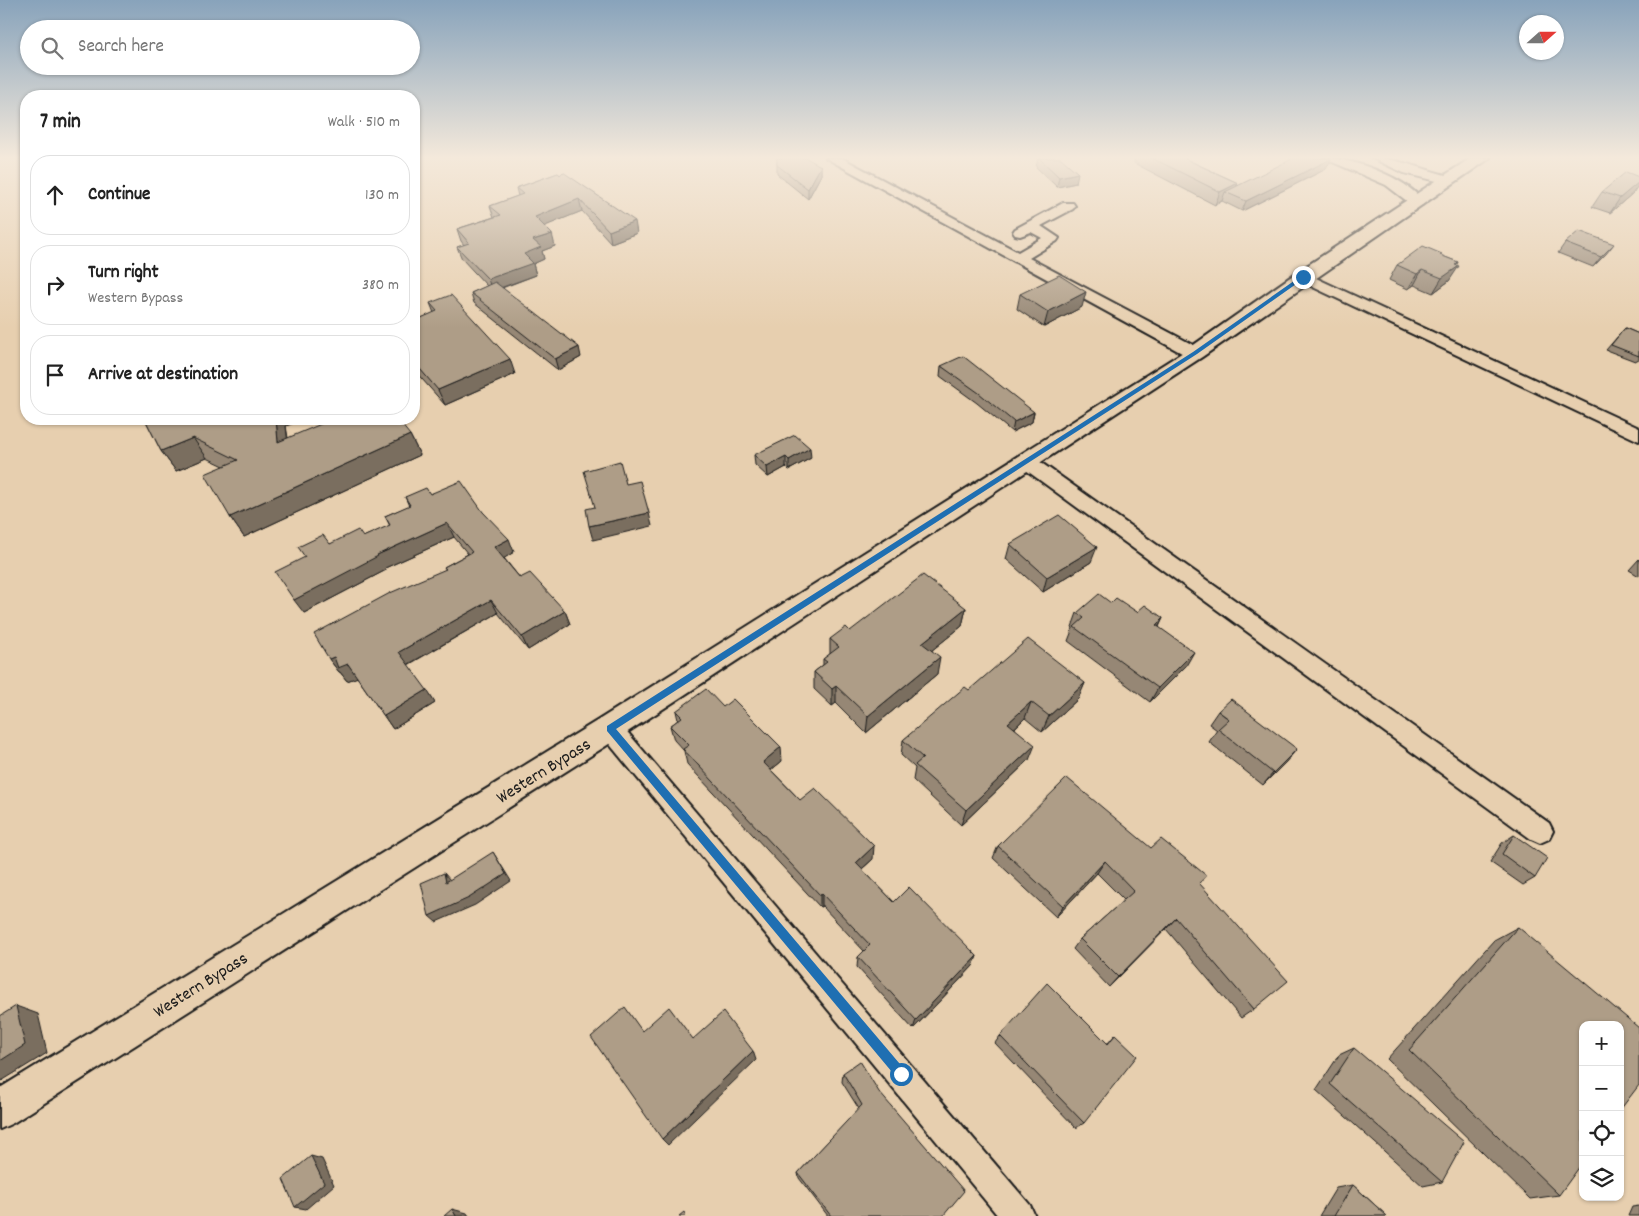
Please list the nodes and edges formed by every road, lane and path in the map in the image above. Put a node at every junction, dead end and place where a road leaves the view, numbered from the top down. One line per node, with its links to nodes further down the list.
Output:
1 (938, 215): 4 (street)
2 (1052, 215): 4 (street)
3 (1398, 215): 5 (main road, Western Bypass)
4 (1019, 258): 6 (street)
5 (1303, 277): 6 (main road, Western Bypass); 7 (street)
6 (1195, 353): 8 (main road, Western Bypass)
7 (1639, 435)
8 (1026, 462): 9 (main road, Western Bypass); 10 (street)
9 (610, 728): 11 (main road, Western Bypass); 12 (street)
10 (1540, 831)
11 (0, 1110)
12 (1019, 1216)

